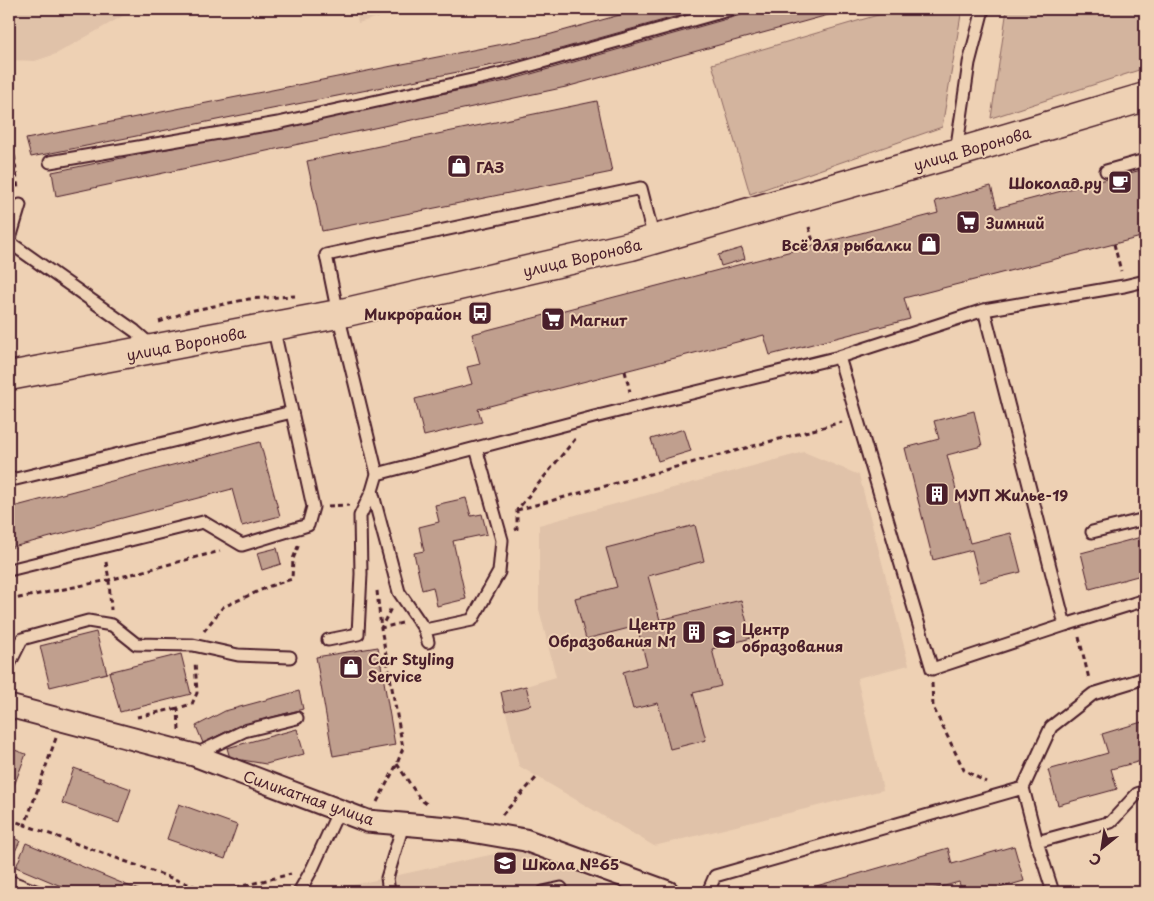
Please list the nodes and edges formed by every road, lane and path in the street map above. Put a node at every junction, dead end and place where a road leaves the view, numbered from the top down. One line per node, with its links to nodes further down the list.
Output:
1 (732, 9): 7 (lane)
2 (983, 9): 4 (lane)
3 (1145, 97): 4 (main road, улица Воронова)
4 (956, 153): 11 (main road, улица Воронова)
5 (9, 154): 9 (path)
6 (1145, 160): 8 (lane)
7 (50, 162)
8 (1106, 171)
9 (20, 205): 12 (lane)
10 (810, 227): 14 (path)
11 (654, 240): 18 (main road, улица Воронова); 18 (lane)
12 (9, 242): 22 (lane)
13 (1114, 244): 16 (path)
14 (814, 246)
15 (1145, 281): 16 (lane)
16 (1124, 286): 17 (lane)
17 (984, 310): 23 (lane); 45 (lane)
18 (338, 314): 20 (main road, улица Воронова); 31 (lane)
19 (612, 317): 21 (path)
20 (273, 326): 22 (main road, улица Воронова); 27 (lane)
21 (615, 329)
22 (155, 349): 25 (main road, улица Воронова)
23 (839, 357): 26 (lane); 29 (lane)
24 (625, 371): 26 (path)
25 (9, 376)
26 (633, 407): 28 (lane)
27 (292, 412): 32 (lane); 36 (lane)
28 (594, 417): 30 (lane); 34 (path)
29 (857, 418): 34 (path); 53 (lane)
30 (476, 448): 31 (lane); 38 (lane)
31 (377, 474): 33 (lane)
32 (9, 478)
33 (372, 491): 42 (lane); 48 (lane)
34 (517, 510): 38 (path)
35 (1145, 519): 37 (lane)
36 (308, 525): 39 (lane); 50 (path)
37 (1092, 532)
38 (502, 540): 47 (lane)
39 (242, 545): 40 (lane); 41 (path)
40 (9, 570)
41 (109, 580): 43 (path); 46 (path)
42 (399, 592): 47 (lane); 60 (path)
43 (9, 600)
44 (1145, 600): 45 (lane)
45 (1070, 623): 53 (lane); 55 (path)
46 (112, 625): 50 (lane); 52 (lane)
47 (425, 630): 49 (lane)
48 (328, 640)
49 (428, 642)
50 (193, 645): 51 (lane); 59 (path)
51 (290, 657)
52 (9, 665)
53 (932, 669): 62 (path)
54 (1145, 678): 55 (lane)
55 (1093, 694): 62 (lane)
56 (9, 706): 58 (street, Силикатная улица)
57 (297, 718): 59 (lane)
58 (63, 720): 59 (street, Силикатная улица); 67 (path)
59 (187, 753): 64 (street, Силикатная улица)
60 (397, 764): 66 (path); 69 (path)
61 (537, 777): 70 (path)
62 (1023, 788): 71 (lane); 82 (lane)
63 (1145, 792): 71 (lane)
64 (339, 810): 66 (street, Силикатная улица); 72 (lane)
65 (9, 819): 67 (path)
66 (367, 821): 68 (street, Силикатная улица)
67 (25, 825): 76 (path)
68 (403, 825): 69 (street, Силикатная улица); 79 (lane)
69 (460, 829): 70 (street, Силикатная улица)
70 (484, 833): 81 (street, Силикатная улица)
71 (1036, 842): 83 (lane)
72 (312, 869): 77 (path); 78 (lane)
73 (9, 881): 75 (lane)
74 (560, 888): 80 (lane)
75 (38, 892)
76 (210, 892)
77 (218, 892)
78 (299, 892)
79 (389, 892)
80 (543, 892)
81 (668, 892)
82 (708, 892)
83 (1053, 892)

